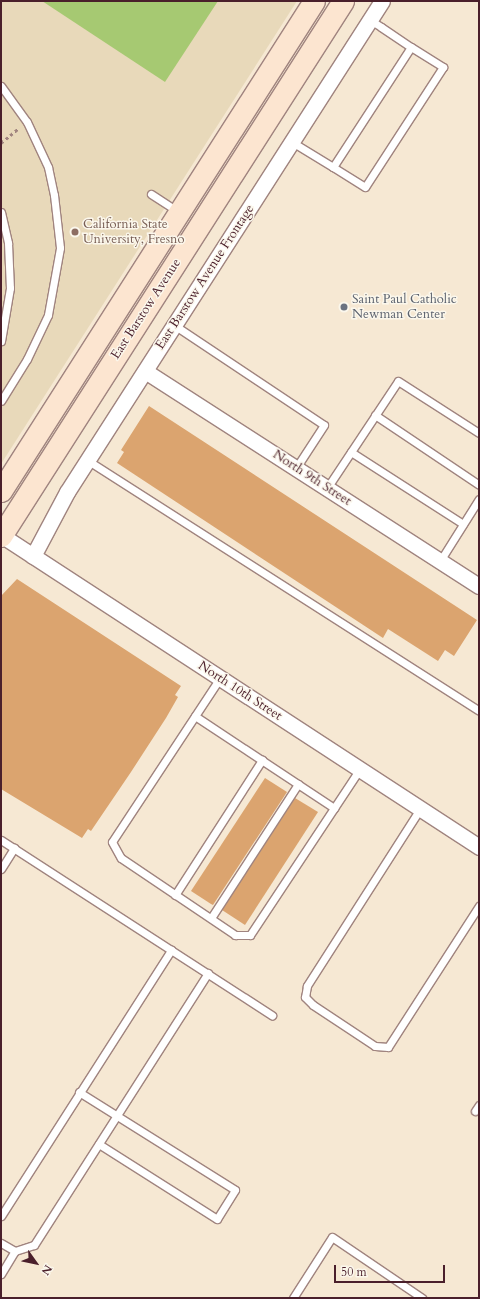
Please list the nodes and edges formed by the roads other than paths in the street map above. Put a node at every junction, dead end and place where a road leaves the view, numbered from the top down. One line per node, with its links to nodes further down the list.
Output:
1 (314, 1): 11 (main road, East Barstow Avenue)
2 (343, 1): 26 (main road, East Barstow Avenue)
3 (382, 1): 4 (street, East Barstow Avenue Frontage)
4 (370, 20): 5 (lane); 7 (street, East Barstow Avenue Frontage)
5 (411, 47): 8 (lane); 8 (lane)
6 (1, 86): 15 (lane)
7 (292, 142): 8 (lane); 12 (street, East Barstow Avenue Frontage)
8 (333, 167)
9 (151, 194): 11 (lane)
10 (1, 212): 13 (lane)
11 (179, 212): 23 (main road, East Barstow Avenue)
12 (174, 325): 14 (street, East Barstow Avenue Frontage); 20 (lane)
13 (1, 341)
14 (145, 371): 19 (street, East Barstow Avenue Frontage); 20 (street, North 9th Street)
15 (1, 401)
16 (375, 416): 17 (lane); 18 (lane); 21 (lane)
17 (479, 433)
18 (351, 452): 22 (lane); 25 (lane)
19 (88, 460): 27 (street, East Barstow Avenue Frontage); 31 (lane)
20 (296, 468): 22 (street, North 9th Street)
21 (479, 485)
22 (327, 488): 28 (street, North 9th Street)
23 (1, 491)
24 (479, 499): 25 (lane)
25 (463, 524): 28 (lane)
26 (1, 536): 27 (street, North 10th Street)
27 (33, 556): 30 (street, North 10th Street)
28 (440, 561): 29 (street, North 9th Street)
29 (479, 586)
30 (220, 678): 32 (lane); 34 (street, North 10th Street)
31 (479, 711)
32 (195, 716): 33 (lane); 42 (lane)
33 (262, 760): 35 (lane); 42 (lane)
34 (360, 769): 36 (lane); 37 (street, North 10th Street)
35 (298, 784): 36 (lane); 44 (lane)
36 (334, 808): 44 (lane)
37 (420, 809): 39 (street, North 10th Street); 43 (lane)
38 (1, 840): 40 (lane)
39 (479, 847)
40 (14, 848): 41 (lane); 45 (lane)
41 (1, 869)
42 (175, 895): 44 (lane)
43 (479, 906)
44 (210, 918)
45 (171, 950): 46 (lane); 48 (lane)
46 (208, 973): 47 (lane); 49 (lane)
47 (272, 1015)
48 (79, 1092): 49 (lane); 51 (lane)
49 (117, 1115): 50 (lane); 50 (lane)
50 (99, 1144): 53 (lane)
51 (1, 1216)
52 (1, 1243): 53 (lane)
53 (15, 1251): 54 (lane)
54 (1, 1274)
55 (293, 1298): 56 (lane)
56 (422, 1298)

